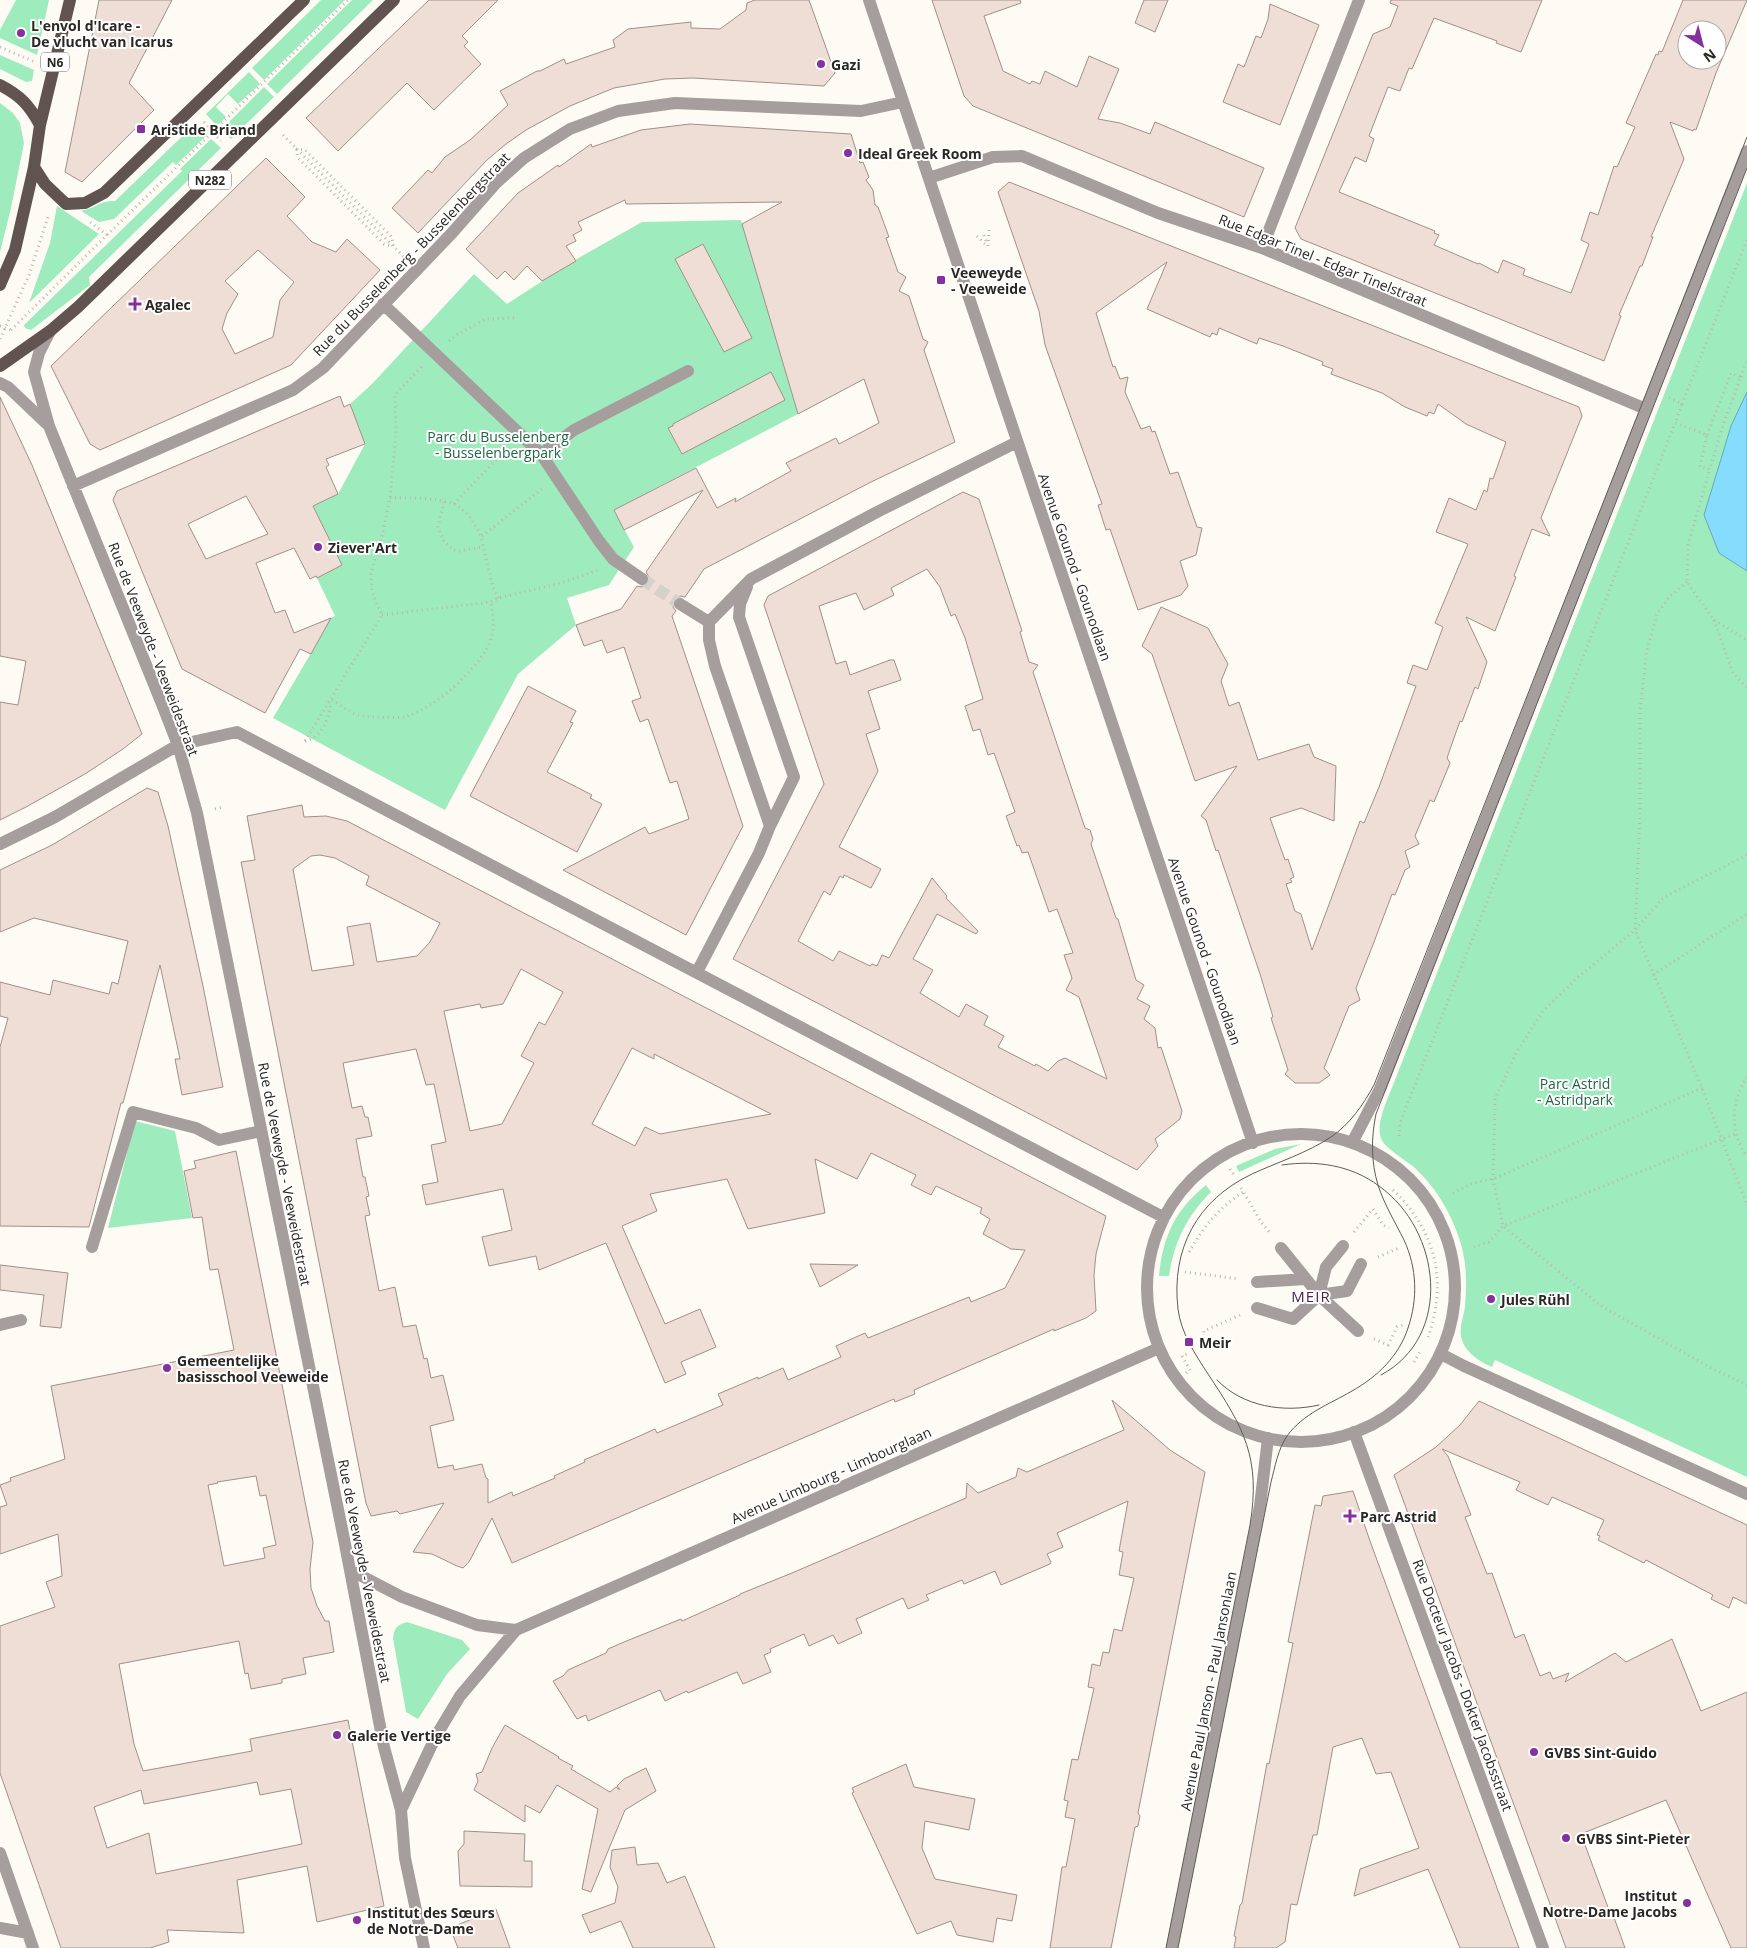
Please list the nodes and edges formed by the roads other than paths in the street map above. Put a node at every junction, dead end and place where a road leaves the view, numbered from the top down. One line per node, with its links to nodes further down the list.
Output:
1 (70, 0): 8 (main road, N6)
2 (304, 0): 10 (main road)
3 (394, 0): 15 (main road, N282)
4 (869, 0): 7 (street, Avenue Gounod - Gounodlaan)
5 (1359, 0): 12 (street)
6 (0, 85): 8 (main road)
7 (903, 102): 11 (street, Avenue Gounod - Gounodlaan); 14 (street, Rue du Busselenberg - Busselenbergstraat)
8 (40, 125): 10 (main road, N6)
9 (1747, 151): 19 (street)
10 (34, 167): 13 (main road, N6)
11 (929, 178): 12 (street, Rue Edgar Tinel - Edgar Tinelstraat); 21 (street, Avenue Gounod - Gounodlaan)
12 (1262, 248): 19 (street, Rue Edgar Tinel - Edgar Tinelstraat)
13 (0, 285)
14 (383, 304): 22 (street); 23 (street, Rue du Busselenberg - Busselenbergstraat)
15 (50, 331): 16 (main road, N282); 20 (street, Rue de Veeweyde - Veeweidestraat)
16 (0, 366)
17 (688, 371): 22 (street)
18 (0, 383): 20 (street, Rue de Veeweyde - Veeweidestraat)
19 (1646, 409): 33 (street)
20 (48, 426): 23 (street, Rue de Veeweyde - Veeweidestraat)
21 (1017, 442): 25 (street); 34 (street, Avenue Gounod - Gounodlaan)
22 (541, 454): 24 (street)
23 (73, 486): 28 (street, Rue de Veeweyde - Veeweidestraat)
24 (642, 579)
25 (751, 579): 27 (street); 29 (street)
26 (680, 604): 27 (street)
27 (709, 622): 29 (street)
28 (178, 745): 30 (street); 31 (street); 32 (street, Rue de Veeweyde - Veeweidestraat)
29 (770, 826): 31 (street)
30 (0, 844)
31 (697, 972): 35 (street)
32 (261, 1131): 37 (street); 52 (street, Rue de Veeweyde - Veeweidestraat)
33 (1353, 1141): 34 (street); 48 (street)
34 (1253, 1143): 35 (street)
35 (1163, 1217): 47 (street)
36 (1343, 1246): 42 (street)
37 (92, 1247)
38 (1281, 1248): 40 (street)
39 (1362, 1264): 42 (street)
40 (1306, 1279): 41 (street); 42 (street)
41 (1257, 1282)
42 (1319, 1295): 43 (street); 46 (street)
43 (1257, 1308)
44 (20, 1320): 45 (street)
45 (0, 1325)
46 (1358, 1331)
47 (1159, 1348): 50 (street); 53 (street, Avenue Limbourg - Limbourglaan)
48 (1440, 1354): 49 (street); 51 (street)
49 (1354, 1432): 50 (street); 61 (street, Rue Docteur Jacobs - Dokter Jacobsstraat)
50 (1268, 1438): 60 (street, Avenue Paul Janson - Paul Jansonlaan)
51 (1747, 1494)
52 (350, 1570): 53 (street); 54 (street, Rue de Veeweyde - Veeweidestraat)
53 (516, 1630): 54 (street, Avenue Limbourg - Limbourglaan)
54 (401, 1810): 59 (street, Rue de Veeweyde - Veeweidestraat)
55 (0, 1853): 57 (street)
56 (0, 1928): 57 (street)
57 (28, 1934): 58 (street)
58 (33, 1948)
59 (424, 1948)
60 (1172, 1948)
61 (1543, 1948)

